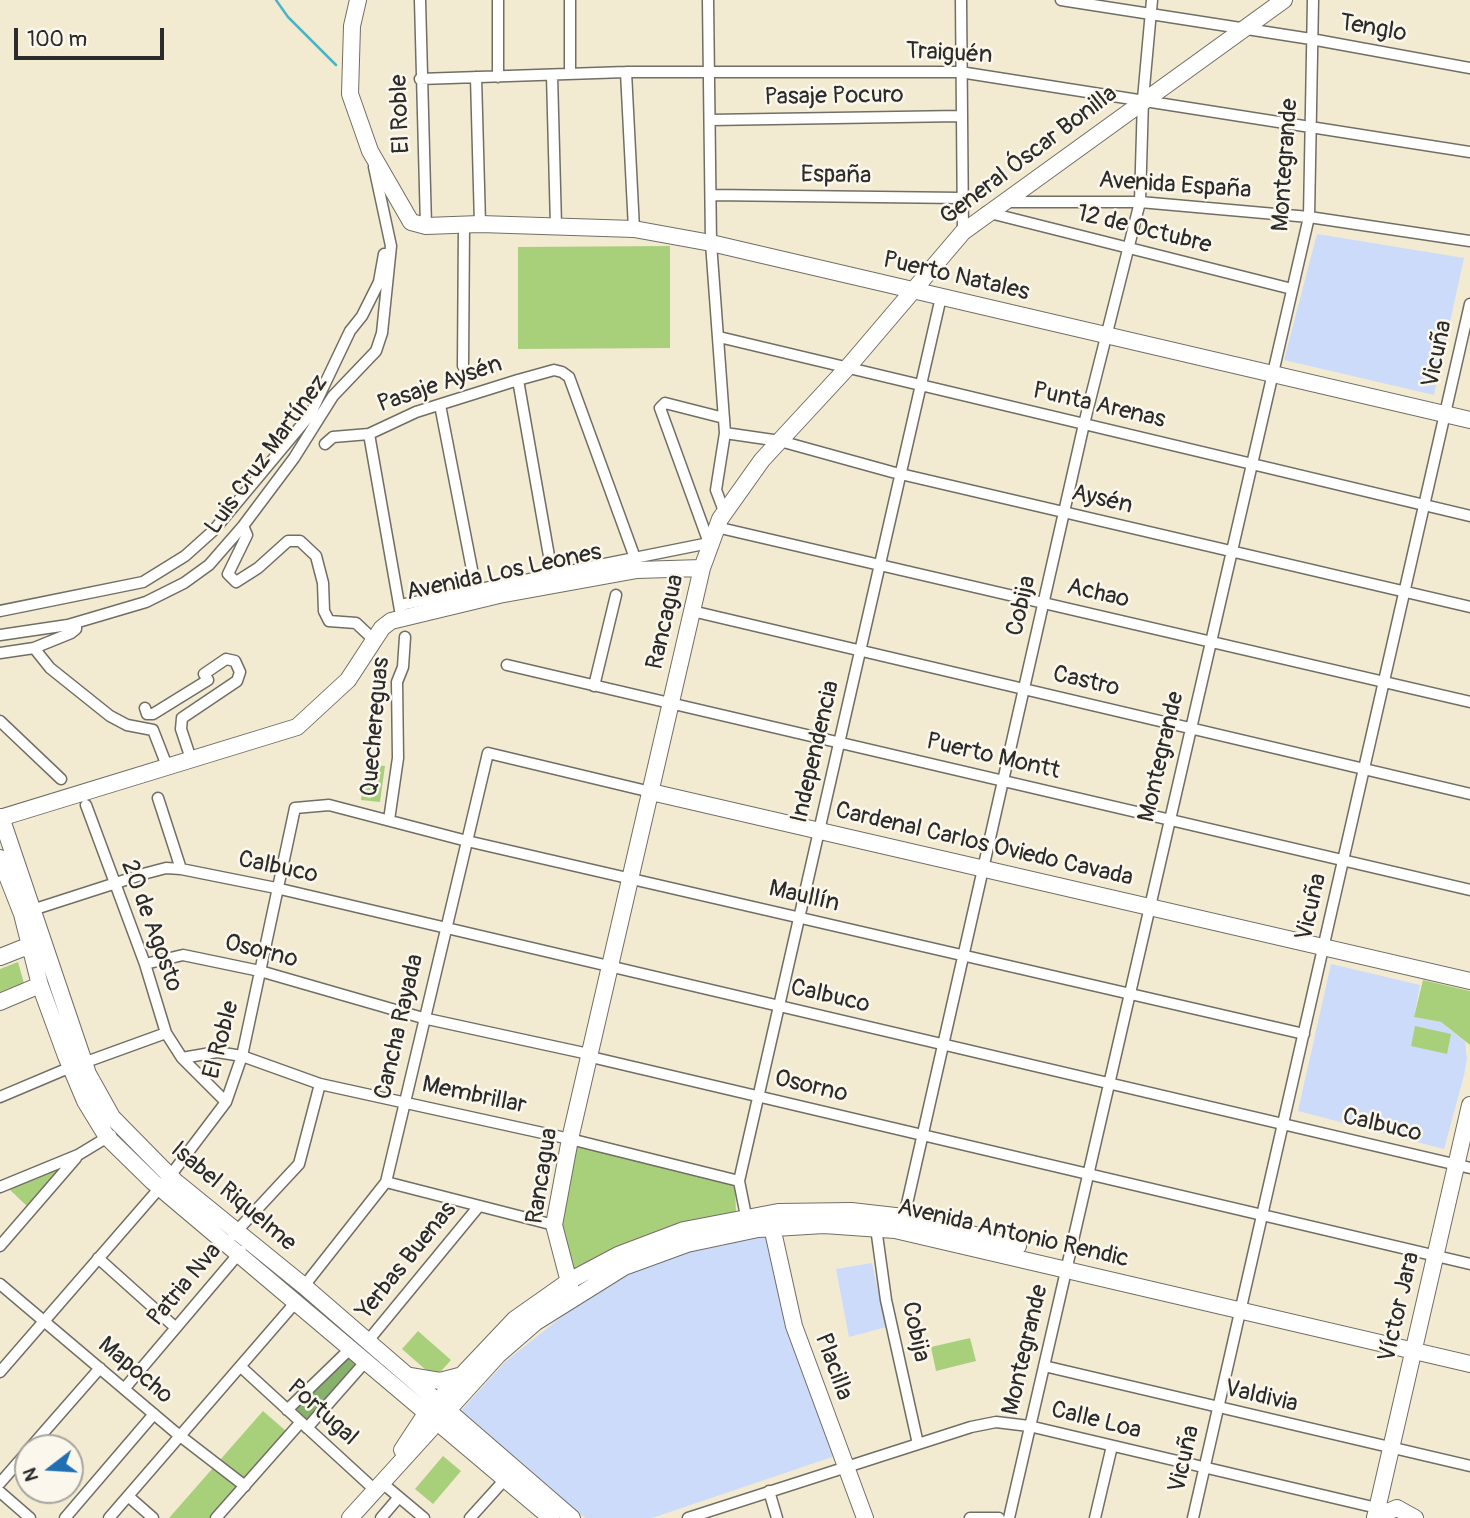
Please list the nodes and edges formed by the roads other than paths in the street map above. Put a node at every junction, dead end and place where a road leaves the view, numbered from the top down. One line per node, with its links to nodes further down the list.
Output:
1 (358, 0): 27 (main road)
2 (420, 0): 22 (street, El Roble)
3 (498, 0): 21 (street)
4 (570, 0): 17 (street)
5 (708, 0): 18 (street)
6 (961, 0): 16 (street)
7 (1061, 0): 11 (street, Tenglo)
8 (1152, 0): 11 (street, Cobija)
9 (1284, 0): 12 (main road, General Óscar Bonilla)
10 (1313, 0): 13 (street, Montegrande)
11 (1150, 15): 12 (street, Tenglo); 23 (street, Cobija)
12 (1245, 29): 13 (street, Tenglo); 23 (main road, General Óscar Bonilla)
13 (1311, 39): 14 (street, Tenglo); 26 (street, Montegrande)
14 (1470, 68)
15 (626, 72): 17 (street, Traiguén); 18 (street, Traiguén); 39 (street)
16 (960, 72): 18 (street, Traiguén); 23 (street, Traiguén); 24 (street)
17 (570, 73): 19 (street, Traiguén)
18 (709, 74): 25 (street)
19 (552, 75): 21 (street, Traiguén); 37 (street)
20 (476, 77): 21 (street, Traiguén); 22 (street, Traiguén); 35 (street)
21 (498, 77)
22 (420, 79): 36 (street, El Roble)
23 (1143, 99): 26 (street, Traiguén); 31 (main road, General Óscar Bonilla); 32 (street, Cobija)
24 (960, 116): 25 (street, Pasaje Pocuro); 30 (street)
25 (710, 120): 29 (street)
26 (1313, 127): 28 (street, Traiguén); 34 (street, Montegrande)
27 (370, 151): 36 (main road); 38 (street, Luis Cruz Martínez)
28 (1470, 152)
29 (711, 195): 30 (street, España); 42 (street)
30 (961, 198): 40 (street)
31 (1001, 202): 32 (street, Avenida España); 33 (main road, General Óscar Bonilla)
32 (1140, 202): 34 (street, Avenida España); 43 (street, Cobija)
33 (986, 212): 40 (main road, General Óscar Bonilla); 43 (street, 12 de Octubre)
34 (1309, 217): 41 (street, Avenida España); 44 (street, Montegrande)
35 (472, 224): 36 (main road, Puerto Natales); 37 (main road, Puerto Natales); 50 (street)
36 (426, 226)
37 (556, 226): 39 (main road, Puerto Natales)
38 (388, 227): 70 (street, Luis Cruz Martínez); 83 (street)
39 (634, 229): 42 (main road, Puerto Natales)
40 (963, 232): 45 (main road, General Óscar Bonilla)
41 (1470, 241)
42 (711, 243): 45 (main road, Puerto Natales); 49 (street)
43 (1129, 248): 44 (street, 12 de Octubre); 48 (street, Cobija)
44 (1292, 289): 52 (street, Montegrande)
45 (913, 291): 46 (main road, Puerto Natales); 51 (main road, General Óscar Bonilla)
46 (941, 297): 48 (main road, Puerto Natales); 54 (street, Independencia)
47 (1470, 304): 56 (street, Vicuña)
48 (1107, 336): 52 (main road, Puerto Natales); 59 (street, Cobija)
49 (719, 337): 51 (street, Punta Arenas); 57 (street)
50 (463, 366)
51 (848, 367): 54 (street, Punta Arenas); 62 (main road, General Óscar Bonilla)
52 (1272, 374): 56 (main road, Puerto Natales); 64 (street, Montegrande)
53 (519, 380): 55 (street, Pasaje Aysén); 74 (street, Pasaje Aysén); 77 (street)
54 (921, 385): 59 (street, Punta Arenas); 65 (street, Independencia)
55 (440, 405): 61 (street, Pasaje Aysén); 78 (street)
56 (1446, 415): 58 (main road, Puerto Natales); 66 (street, Vicuña)
57 (724, 418): 60 (street); 72 (street)
58 (1470, 420)
59 (1084, 424): 64 (street, Punta Arenas); 68 (street, Cobija)
60 (725, 433): 62 (street, Aysén); 67 (street)
61 (369, 434): 63 (street, Pasaje Aysén); 84 (street)
62 (780, 441): 65 (street, Aysén); 67 (main road, General Óscar Bonilla)
63 (325, 444)
64 (1251, 464): 66 (street, Punta Arenas); 73 (street, Montegrande)
65 (901, 474): 68 (street, Aysén); 75 (street, Independencia)
66 (1425, 505): 69 (street, Punta Arenas); 79 (street, Vicuña)
67 (724, 511): 71 (main road, Rancagua)
68 (1065, 512): 73 (street, Aysén); 81 (street, Cobija)
69 (1470, 516)
70 (243, 526): 86 (street, Luis Cruz Martínez); 89 (street)
71 (716, 527): 72 (main road, Rancagua); 75 (street, Achao)
72 (709, 543): 74 (street, Avenida Los Leones); 76 (main road, Rancagua)
73 (1231, 551): 79 (street, Aysén); 90 (street, Montegrande)
74 (635, 558): 77 (street, Avenida Los Leones)
75 (881, 565): 81 (street, Achao); 92 (street, Independencia)
76 (702, 568): 84 (main road, Avenida Los Leones); 85 (main road, Rancagua)
77 (552, 573): 78 (street, Avenida Los Leones)
78 (476, 590): 84 (street, Avenida Los Leones)
79 (1405, 592): 82 (street, Aysén); 95 (street, Vicuña)
80 (616, 595): 96 (street)
81 (1045, 603): 90 (street, Achao); 97 (street, Cobija)
82 (1470, 607)
83 (0, 611)
84 (401, 611): 89 (main road, Avenida Los Leones)
85 (692, 611): 92 (street, Castro); 99 (main road, Rancagua)
86 (76, 623): 87 (street, Luis Cruz Martínez); 91 (street, Luis Cruz Martínez)
87 (0, 635)
88 (405, 637): 116 (street, Quechereguas)
89 (374, 640): 105 (main road, Avenida Los Leones)
90 (1211, 642): 95 (street, Achao); 102 (street, Montegrande)
91 (34, 649): 93 (street, Luis Cruz Martínez); 106 (street)
92 (860, 651): 97 (street, Castro); 103 (street, Independencia)
93 (0, 653)
94 (507, 665): 96 (street, Puerto Montt)
95 (1385, 682): 98 (street, Achao); 107 (street, Vicuña)
96 (594, 686): 99 (street, Puerto Montt)
97 (1025, 690): 102 (street, Castro); 109 (street, Cobija)
98 (1470, 702)
99 (671, 704): 103 (street, Puerto Montt); 110 (main road, Rancagua)
100 (145, 708): 105 (street)
101 (0, 720): 108 (street)
102 (1190, 728): 107 (street, Castro); 117 (street, Montegrande)
103 (839, 743): 109 (street, Puerto Montt); 118 (street, Independencia)
104 (488, 753): 110 (street, Cardenal Carlos Oviedo Cavada); 119 (street, Cancha Rayada)
105 (191, 759): 106 (main road, Avenida Los Leones)
106 (167, 766): 115 (main road, Avenida Los Leones)
107 (1365, 769): 111 (street, Castro); 121 (street, Vicuña)
108 (61, 779)
109 (1004, 781): 117 (street, Puerto Montt); 123 (street, Cobija)
110 (651, 792): 118 (main road, Cardenal Carlos Oviedo Cavada); 124 (main road, Rancagua)
111 (1470, 794)
112 (158, 798): 122 (street)
113 (86, 805): 125 (street, 20 de Agosto)
114 (295, 808): 116 (street, Maullín); 126 (street, El Roble)
115 (1, 818): 129 (main road, Isabel Riquelme)
116 (389, 820): 119 (street, Maullín)
117 (1169, 820): 121 (street, Puerto Montt); 128 (street, Montegrande)
118 (820, 831): 123 (main road, Cardenal Carlos Oviedo Cavada); 130 (street, Independencia)
119 (467, 841): 124 (street, Maullín); 131 (street, Cancha Rayada)
120 (0, 858): 129 (main road, Isabel Riquelme)
121 (1344, 860): 127 (street, Puerto Montt); 133 (street, Vicuña)
122 (180, 869): 125 (street, Calbuco); 126 (street, Calbuco)
123 (984, 869): 128 (main road, Cardenal Carlos Oviedo Cavada); 135 (street, Cobija)
124 (632, 879): 130 (street, Maullín); 138 (main road, Rancagua)
125 (114, 883): 129 (street, Calbuco); 137 (street, 20 de Agosto)
126 (276, 888): 131 (street, Calbuco); 139 (street, El Roble)
127 (1470, 890)
128 (1149, 907): 133 (main road, Cardenal Carlos Oviedo Cavada); 142 (street, Montegrande)
129 (26, 912): 132 (main road, Isabel Riquelme); 134 (main road, Isabel Riquelme)
130 (800, 918): 135 (street, Maullín); 144 (street, Independencia)
131 (445, 928): 138 (street, Calbuco); 145 (street, Cancha Rayada)
132 (28, 946): 134 (main road); 136 (main road); 141 (main road, Isabel Riquelme)
133 (1324, 947): 140 (main road, Cardenal Carlos Oviedo Cavada); 147 (street, Vicuña)
134 (45, 955): 152 (main road, Isabel Riquelme)
135 (965, 956): 142 (street, Maullín); 148 (street, Cobija)
136 (0, 957)
137 (145, 964): 139 (street, Osorno); 146 (street, 20 de Agosto)
138 (612, 967): 144 (street, Calbuco); 150 (main road, Rancagua)
139 (260, 971): 145 (street, Osorno); 149 (street, El Roble)
140 (1470, 981)
141 (40, 985): 143 (main road); 152 (main road, Isabel Riquelme)
142 (1130, 994): 147 (street, Maullín); 154 (street, Montegrande)
143 (0, 1002)
144 (779, 1006): 148 (street, Calbuco); 156 (street, Independencia)
145 (423, 1018): 150 (street, Osorno); 158 (street, Cancha Rayada)
146 (166, 1033): 151 (street, 20 de Agosto); 152 (street)
147 (1304, 1034): 160 (street, Vicuña)
148 (945, 1045): 154 (street, Calbuco); 162 (street, Cobija)
149 (242, 1056): 151 (street); 153 (street, Membrillar); 157 (street, El Roble)
150 (591, 1057): 156 (street, Osorno); 164 (main road, Rancagua)
151 (182, 1058): 157 (street, 20 de Agosto)
152 (81, 1068): 155 (street); 161 (main road, Isabel Riquelme); 163 (main road, Isabel Riquelme)
153 (320, 1084): 158 (street, Membrillar); 179 (street)
154 (1109, 1084): 160 (street, Calbuco); 167 (street, Montegrande)
155 (0, 1097)
156 (759, 1097): 162 (street, Osorno); 169 (street, Independencia)
157 (226, 1102): 168 (street, El Roble)
158 (404, 1102): 164 (street, Membrillar); 170 (street, Cancha Rayada)
159 (1470, 1105): 166 (main road, Víctor Jara)
160 (1283, 1125): 166 (street, Calbuco); 173 (street, Vicuña)
161 (123, 1130): 163 (street); 168 (main road, Isabel Riquelme)
162 (925, 1136): 167 (street, Osorno); 175 (street, Cobija)
163 (107, 1137): 165 (street); 168 (main road, Isabel Riquelme)
164 (570, 1139): 169 (street, Membrillar); 176 (main road, Rancagua)
165 (78, 1155): 171 (street); 181 (street)
166 (1463, 1167): 184 (main road, Víctor Jara)
167 (1088, 1174): 173 (street, Osorno); 186 (street, Montegrande)
168 (164, 1181): 179 (main road, Isabel Riquelme); 180 (main road, Isabel Riquelme); 185 (street, El Roble)
169 (739, 1181): 174 (street, Independencia)
170 (386, 1182): 172 (street); 190 (street, Cancha Rayada)
171 (0, 1187)
172 (479, 1206): 176 (street); 197 (street, Yerbas Buenas)
173 (1263, 1215): 184 (street, Osorno); 193 (street, Vicuña)
174 (746, 1216): 175 (main road, Avenida Antonio Rendic); 188 (main road, Avenida Antonio Rendic)
175 (904, 1217): 186 (main road, Avenida Antonio Rendic)
176 (554, 1225): 182 (main road, Rancagua)
177 (772, 1227): 178 (main road, Avenida Antonio Rendic); 194 (main road, Avenida Antonio Rendic); 221 (main road, Placilla)
178 (879, 1227): 186 (main road, Avenida Antonio Rendic); 218 (street, Cobija)
179 (243, 1236): 180 (street); 183 (street, Patria Nva); 190 (main road, Isabel Riquelme)
180 (226, 1243): 183 (main road, Isabel Riquelme)
181 (0, 1246)
182 (559, 1247): 188 (main road, Rancagua); 191 (main road, Rancagua)
183 (239, 1254): 192 (main road, Isabel Riquelme); 196 (street, Patria Nva)
184 (1436, 1255): 187 (street, Osorno); 198 (main road, Víctor Jara)
185 (97, 1258): 195 (street, El Roble); 196 (street)
186 (1068, 1263): 193 (main road, Avenida Antonio Rendic); 203 (street, Montegrande)
187 (1470, 1264)
188 (569, 1281): 191 (main road, Avenida Antonio Rendic); 194 (main road, Avenida Antonio Rendic)
189 (0, 1284): 195 (street, Mapocho)
190 (304, 1286): 197 (main road, Isabel Riquelme)
191 (553, 1290): 208 (main road, Avenida Antonio Rendic)
192 (295, 1303): 199 (main road, Isabel Riquelme); 204 (street)
193 (1242, 1306): 198 (main road, Avenida Antonio Rendic); 210 (street, Vicuña)
194 (555, 1310): 212 (main road, Avenida Antonio Rendic)
195 (44, 1321): 205 (street, Mapocho); 206 (street, El Roble)
196 (176, 1328): 209 (street, Patria Nva)
197 (367, 1342): 207 (main road, Isabel Riquelme)
198 (1415, 1345): 200 (main road, Avenida Antonio Rendic); 202 (main road, Avenida Antonio Rendic); 220 (main road, Víctor Jara)
199 (351, 1348): 201 (main road, Isabel Riquelme); 211 (street)
200 (1470, 1353)
201 (366, 1361): 212 (main road, Isabel Riquelme); 214 (street)
202 (1470, 1364)
203 (1044, 1366): 210 (street, Valdivia); 215 (street, Montegrande)
204 (241, 1367): 211 (street, Portugal); 217 (street)
205 (100, 1368): 209 (street, Mapocho); 216 (street)
206 (0, 1371)
207 (406, 1374): 208 (main road); 212 (main road, Isabel Riquelme)
208 (459, 1376): 212 (main road, Avenida Antonio Rendic)
209 (124, 1389): 213 (street, Mapocho)
210 (1218, 1409): 220 (street, Valdivia); 224 (street, Vicuña)
211 (287, 1410): 214 (street, Portugal)
212 (438, 1412): 225 (main road, Isabel Riquelme); 228 (main road, Avenida Antonio Rendic)
213 (154, 1414): 217 (street, Mapocho); 235 (street)
214 (303, 1425): 227 (street); 228 (street, Portugal)
215 (1029, 1426): 218 (street, Calle Loa); 219 (street, Calle Loa); 250 (street, Montegrande)
216 (42, 1434)
217 (181, 1435): 227 (street, Mapocho); 231 (street)
218 (918, 1444): 221 (street, Calle Loa)
219 (1112, 1447): 224 (street, Calle Loa); 251 (street)
220 (1391, 1448): 222 (street, Valdivia); 233 (main road, Víctor Jara)
221 (846, 1466): 229 (street, Calle Loa); 247 (main road, Placilla)
222 (1470, 1466)
223 (14, 1467): 226 (street)
224 (1204, 1469): 233 (street, Calle Loa); 252 (street, Vicuña)
225 (509, 1474): 242 (street); 243 (main road, Isabel Riquelme); 244 (main road, Isabel Riquelme)
226 (0, 1483)
227 (245, 1486): 238 (street)
228 (378, 1486): 232 (street, Portugal); 239 (main road, Avenida Antonio Rendic)
229 (769, 1491): 245 (street, Calle Loa); 246 (street)
230 (0, 1492): 234 (street)
231 (128, 1496): 236 (street); 237 (street)
232 (399, 1497): 240 (street); 241 (street, Portugal)
233 (1375, 1515): 253 (main road)
234 (30, 1518)
235 (65, 1518)
236 (109, 1518)
237 (153, 1518)
238 (216, 1518)
239 (350, 1518)
240 (381, 1518)
241 (424, 1518)
242 (470, 1518)
243 (551, 1518)
244 (572, 1518)
245 (690, 1518)
246 (777, 1518)
247 (865, 1518)
248 (970, 1518): 249 (street)
249 (999, 1518)
250 (1009, 1518)
251 (1095, 1518)
252 (1193, 1518)
253 (1415, 1518)

